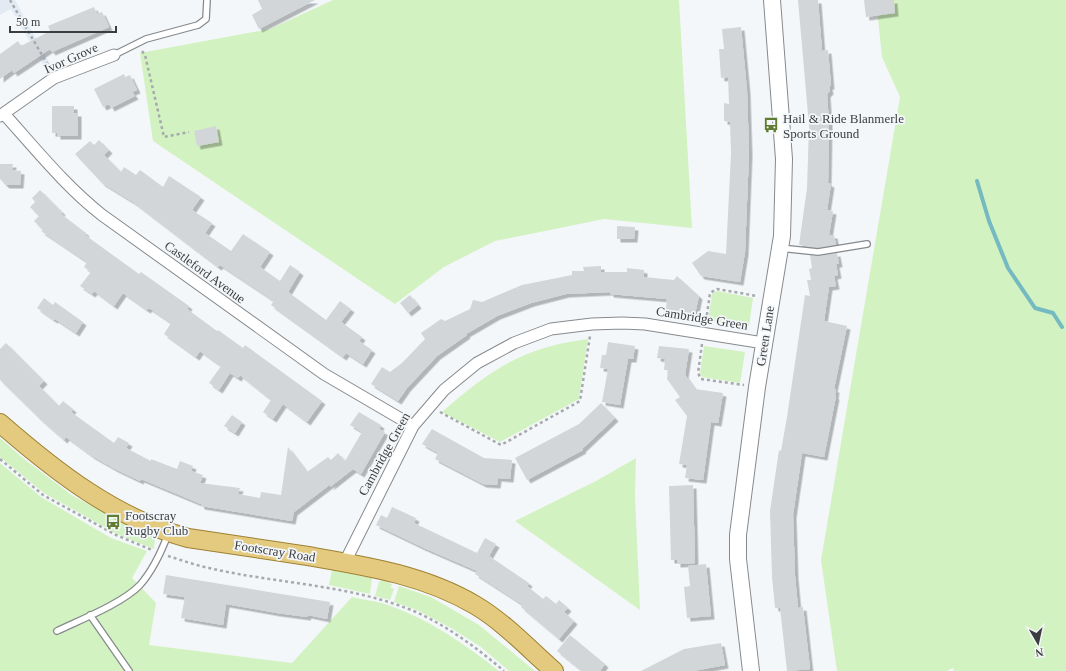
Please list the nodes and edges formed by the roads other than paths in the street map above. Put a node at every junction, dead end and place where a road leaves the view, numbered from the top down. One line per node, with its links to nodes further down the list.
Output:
1 (207, 0): 3 (lane)
2 (772, 0): 6 (main road, Green Lane)
3 (114, 55): 4 (street, Ivor Grove)
4 (2, 115): 9 (street, Castleford Avenue)
5 (867, 244): 6 (lane)
6 (780, 248): 7 (main road, Green Lane)
7 (764, 343): 9 (street, Cambridge Green); 16 (main road, Green Lane)
8 (0, 423): 10 (main road, Footscray Road)
9 (413, 426): 11 (street, Cambridge Green)
10 (168, 533): 11 (main road, Footscray Road); 12 (lane)
11 (345, 562): 15 (main road, Footscray Road)
12 (90, 615): 13 (lane); 14 (lane)
13 (57, 631)
14 (129, 671)
15 (554, 671)
16 (751, 671)

